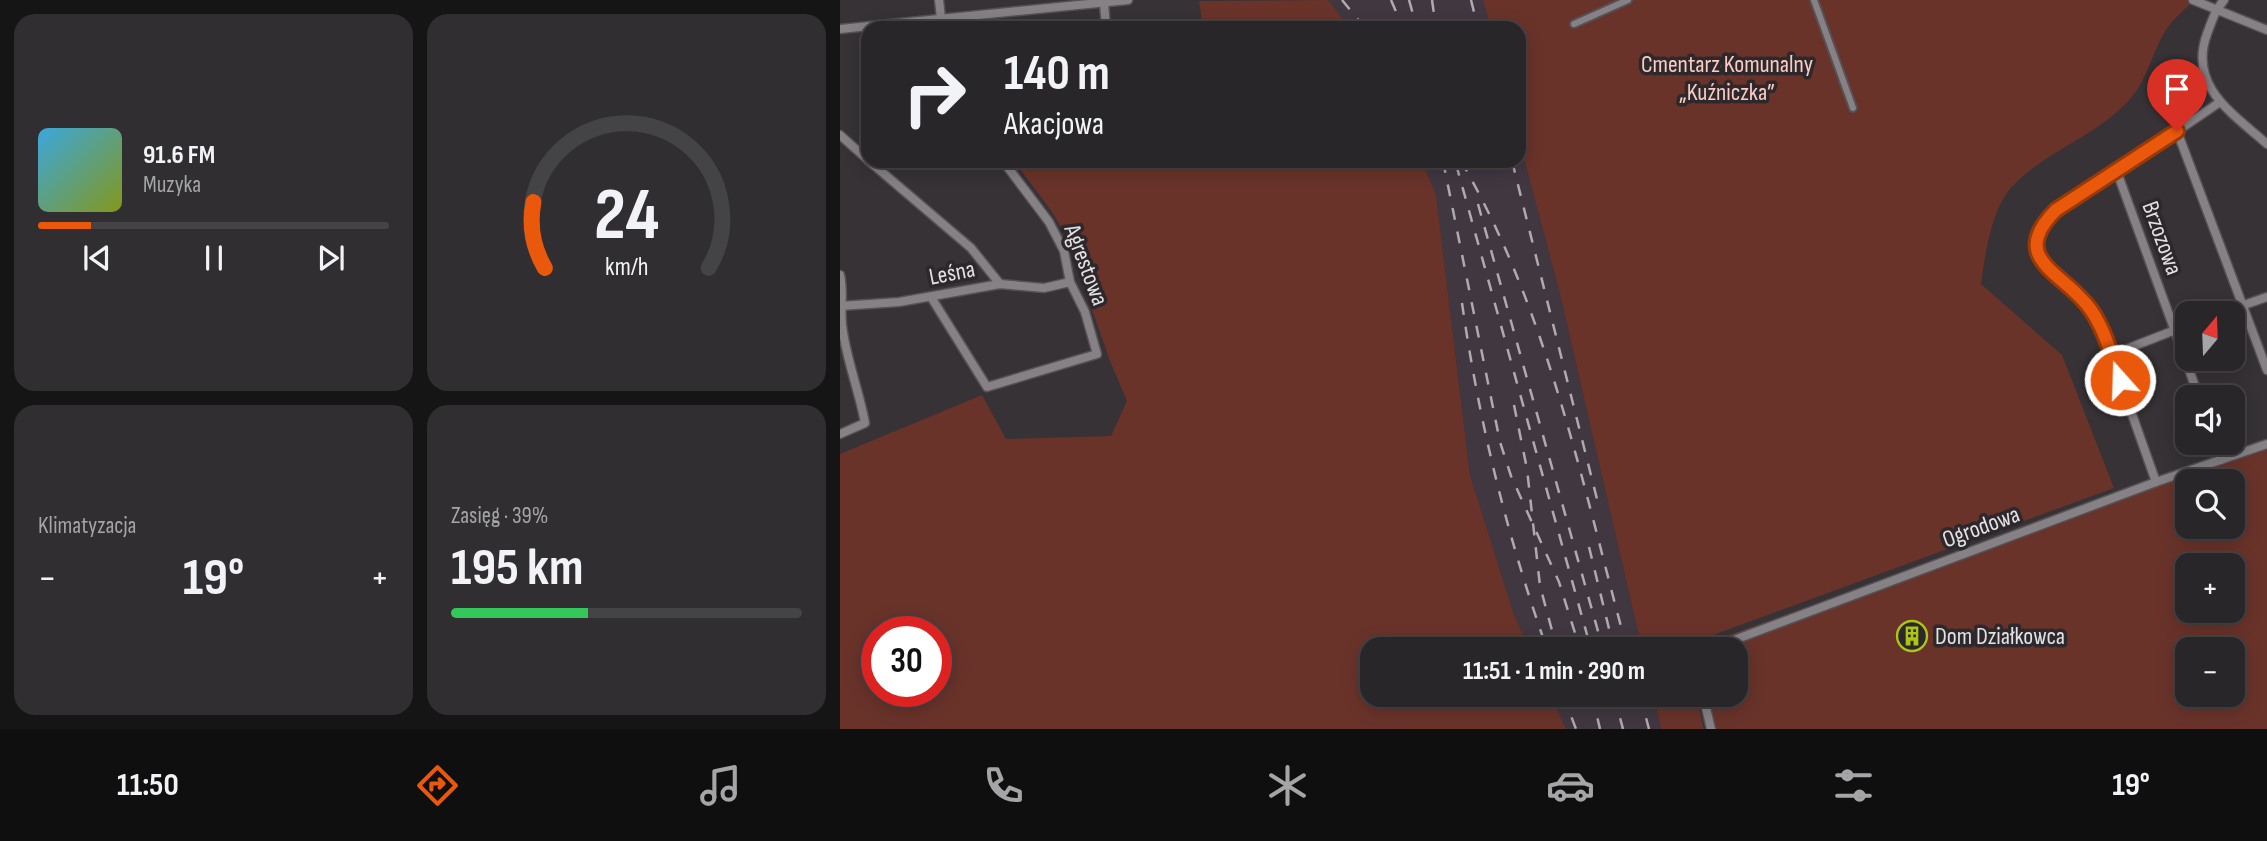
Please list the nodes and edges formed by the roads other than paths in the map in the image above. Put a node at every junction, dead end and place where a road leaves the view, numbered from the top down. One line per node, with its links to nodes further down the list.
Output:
1 (939, 0): 9 (street)
2 (1128, 0): 7 (street)
3 (1628, 0): 12 (street)
4 (1814, 0): 17 (street)
5 (2193, 0): 8 (street)
6 (2224, 0): 8 (street)
7 (1104, 3): 9 (street); 11 (street)
8 (2215, 10): 15 (street); 16 (street)
9 (941, 18): 10 (street)
10 (925, 21)
11 (1105, 21)
12 (1574, 24)
13 (861, 28): 14 (street)
14 (840, 29)
15 (2267, 30)
16 (2220, 102): 18 (street); 20 (street)
17 (1853, 108)
18 (2177, 131): 24 (street); 30 (street)
19 (840, 135): 21 (street)
20 (2267, 144)
21 (861, 153)
22 (878, 168): 27 (street)
23 (1008, 168): 26 (street, Agrestowa)
24 (2117, 172): 34 (street, Brzozowa); 35 (street)
25 (840, 275): 32 (street)
26 (1070, 282): 27 (street, Leśna); 28 (street, Agrestowa)
27 (1000, 284): 28 (street, Leśna)
28 (931, 297): 32 (street, Leśna)
29 (2267, 297): 31 (street)
30 (2240, 301)
31 (2245, 305)
32 (841, 306): 37 (street)
33 (2245, 314): 36 (street)
34 (2175, 330): 35 (street)
35 (2111, 355): 41 (street)
36 (2267, 370)
37 (840, 434)
38 (2267, 444): 40 (street, Ogrodowa)
39 (2219, 455): 40 (street)
40 (2221, 460): 41 (street, Ogrodowa)
41 (2156, 482): 42 (street, Ogrodowa)
42 (1742, 637)
43 (1706, 707): 44 (street)
44 (1711, 729)

